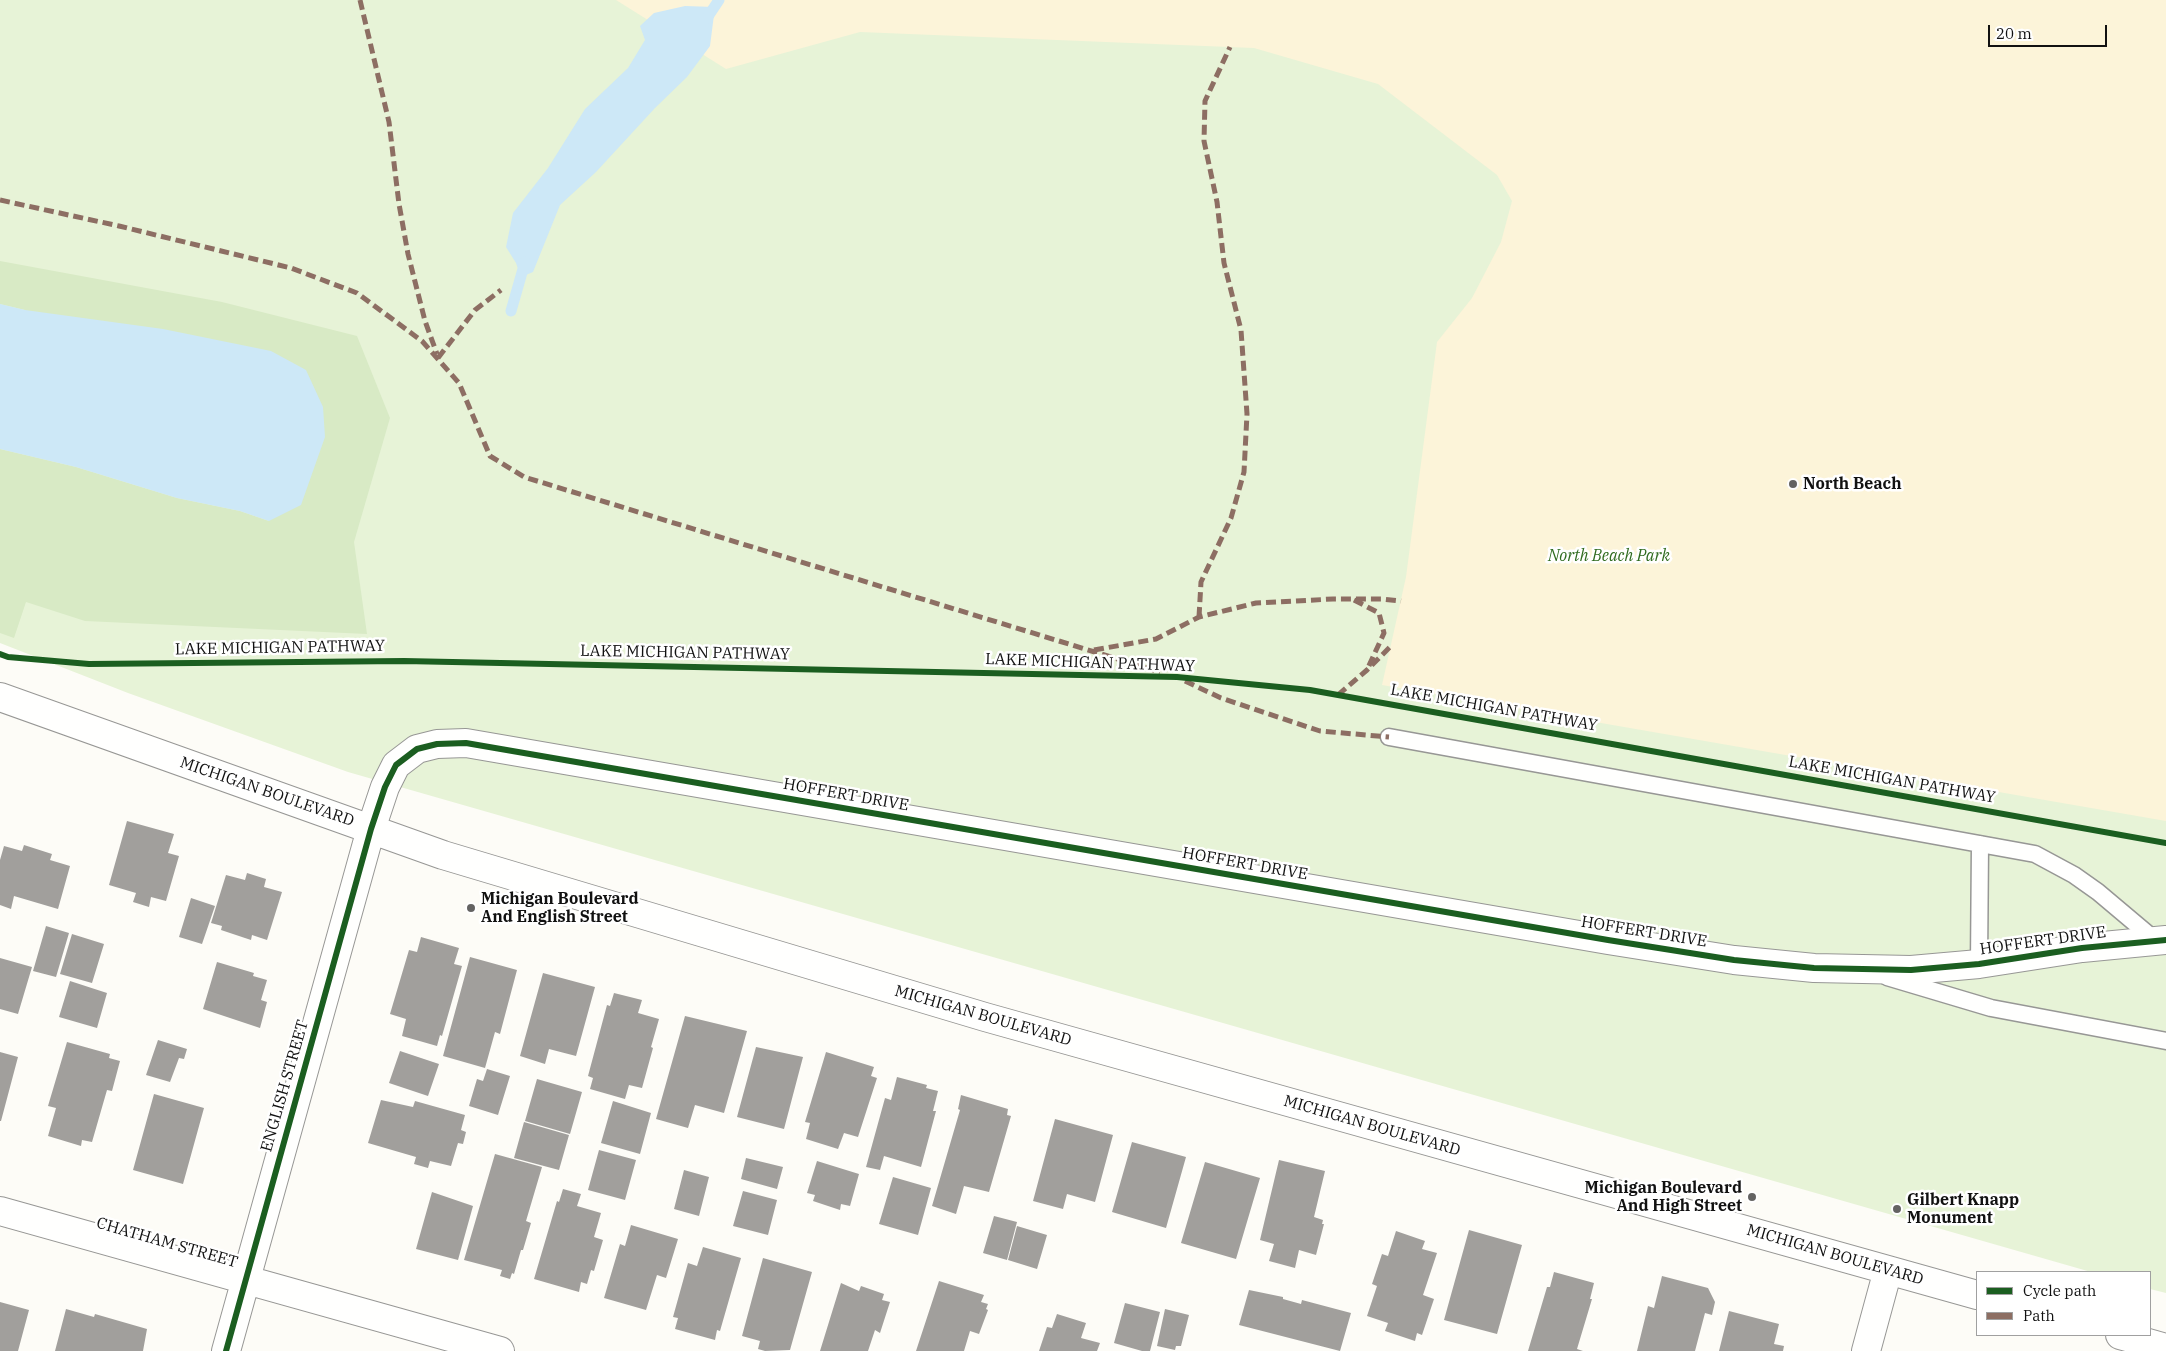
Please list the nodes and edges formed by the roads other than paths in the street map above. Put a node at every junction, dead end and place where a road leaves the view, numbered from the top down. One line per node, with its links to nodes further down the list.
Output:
1 (0, 697): 3 (street, MICHIGAN BOULEVARD)
2 (1389, 737): 4 (lane)
3 (371, 829): 7 (street, HOFFERT DRIVE); 10 (street, MICHIGAN BOULEVARD); 11 (street, ENGLISH STREET)
4 (1980, 844): 5 (lane); 6 (lane)
5 (2160, 940): 6 (street, HOFFERT DRIVE)
6 (1979, 964): 7 (street, HOFFERT DRIVE)
7 (1864, 970): 8 (lane)
8 (2166, 1041)
9 (0, 1211): 11 (street, CHATHAM STREET)
10 (1888, 1270): 12 (street, MICHIGAN BOULEVARD); 17 (street)
11 (245, 1280): 15 (street, ENGLISH STREET); 16 (street, CHATHAM STREET)
12 (1976, 1295)
13 (2124, 1336): 14 (street)
14 (2166, 1348)
15 (226, 1351)
16 (500, 1351)
17 (1866, 1351)

